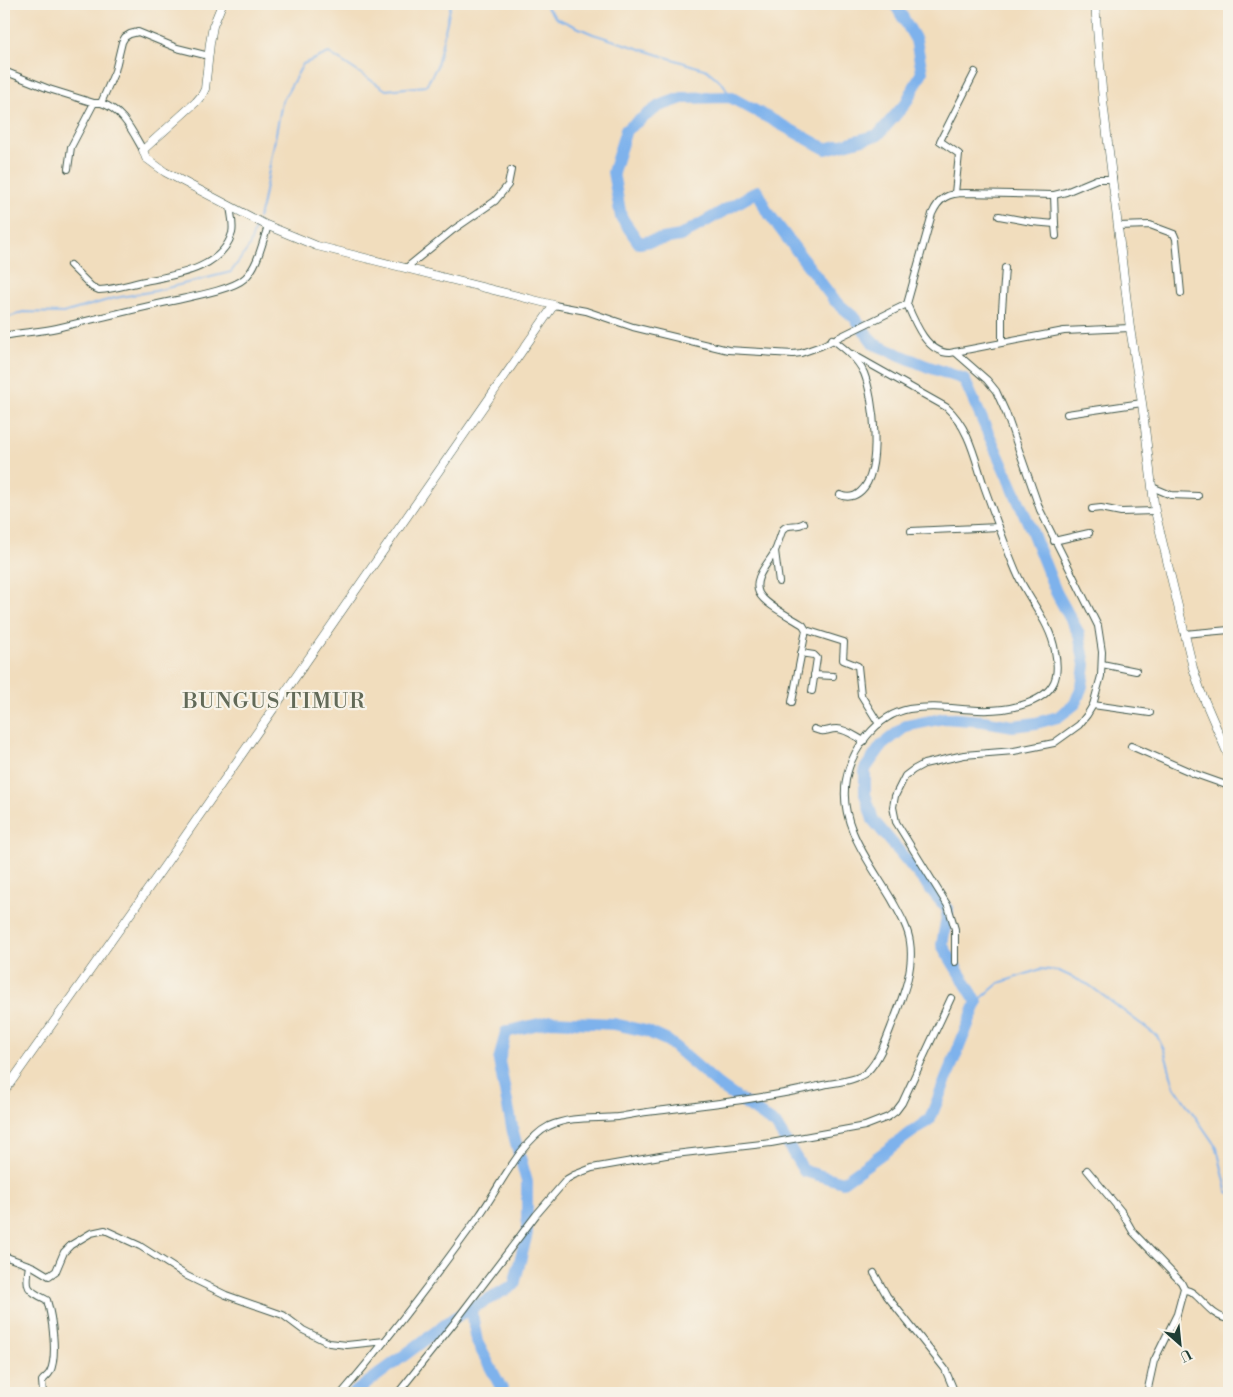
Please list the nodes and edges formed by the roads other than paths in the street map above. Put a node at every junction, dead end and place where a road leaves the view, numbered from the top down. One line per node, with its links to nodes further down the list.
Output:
1 (222, 4): 3 (street)
2 (1095, 4): 10 (street)
3 (209, 56): 6 (street); 7 (street)
4 (4, 71): 6 (street)
5 (975, 72): 11 (street)
6 (98, 103): 7 (street); 8 (street)
7 (143, 150): 13 (street)
8 (68, 169)
9 (511, 170): 20 (street)
10 (1112, 179): 12 (street); 17 (street)
11 (955, 193): 12 (street); 23 (street)
12 (1054, 195): 15 (street)
13 (231, 207): 16 (street); 19 (street)
14 (999, 216): 15 (street)
15 (1055, 224): 18 (street)
16 (267, 226): 20 (street); 26 (street)
17 (1118, 226): 22 (street); 25 (street)
18 (1056, 236)
19 (70, 265)
20 (406, 268): 24 (street)
21 (1005, 268): 28 (street)
22 (1181, 293)
23 (907, 304): 27 (street); 29 (street)
24 (554, 305): 27 (street); 65 (street)
25 (1130, 328): 28 (street); 31 (street)
26 (4, 336)
27 (832, 340): 30 (street)
28 (1002, 342): 29 (street)
29 (955, 352): 42 (street)
30 (852, 354): 34 (street); 39 (street)
31 (1142, 403): 32 (street); 33 (street)
32 (1067, 414)
33 (1152, 488): 35 (street); 37 (street)
34 (840, 495)
35 (1198, 496)
36 (1092, 509): 37 (street)
37 (1155, 512): 47 (street)
38 (804, 523): 43 (street)
39 (999, 528): 40 (street); 57 (street)
40 (911, 530)
41 (1089, 533): 42 (street)
42 (1054, 541): 49 (street)
43 (775, 551): 44 (street); 45 (street)
44 (779, 582)
45 (806, 630): 48 (street); 57 (street)
46 (1229, 630): 47 (street)
47 (1184, 634): 61 (street)
48 (801, 653): 51 (street); 54 (street)
49 (1103, 664): 50 (street); 55 (street)
50 (1136, 671)
51 (814, 675): 52 (street); 53 (street)
52 (833, 676)
53 (812, 690)
54 (792, 702)
55 (1095, 705): 56 (street); 63 (street)
56 (1150, 713)
57 (879, 724): 59 (street)
58 (814, 729): 59 (street)
59 (862, 740): 72 (street)
60 (1131, 746): 62 (street)
61 (1229, 756)
62 (1229, 786)
63 (955, 962)
64 (951, 998): 75 (street)
65 (4, 1092)
66 (1087, 1170): 70 (street)
67 (4, 1256): 68 (street)
68 (29, 1265): 72 (street); 73 (street)
69 (874, 1273): 76 (street)
70 (1184, 1290): 71 (street); 77 (street)
71 (1229, 1319)
72 (385, 1340): 74 (street)
73 (43, 1393)
74 (342, 1393)
75 (398, 1393)
76 (955, 1393)
77 (1147, 1393)

